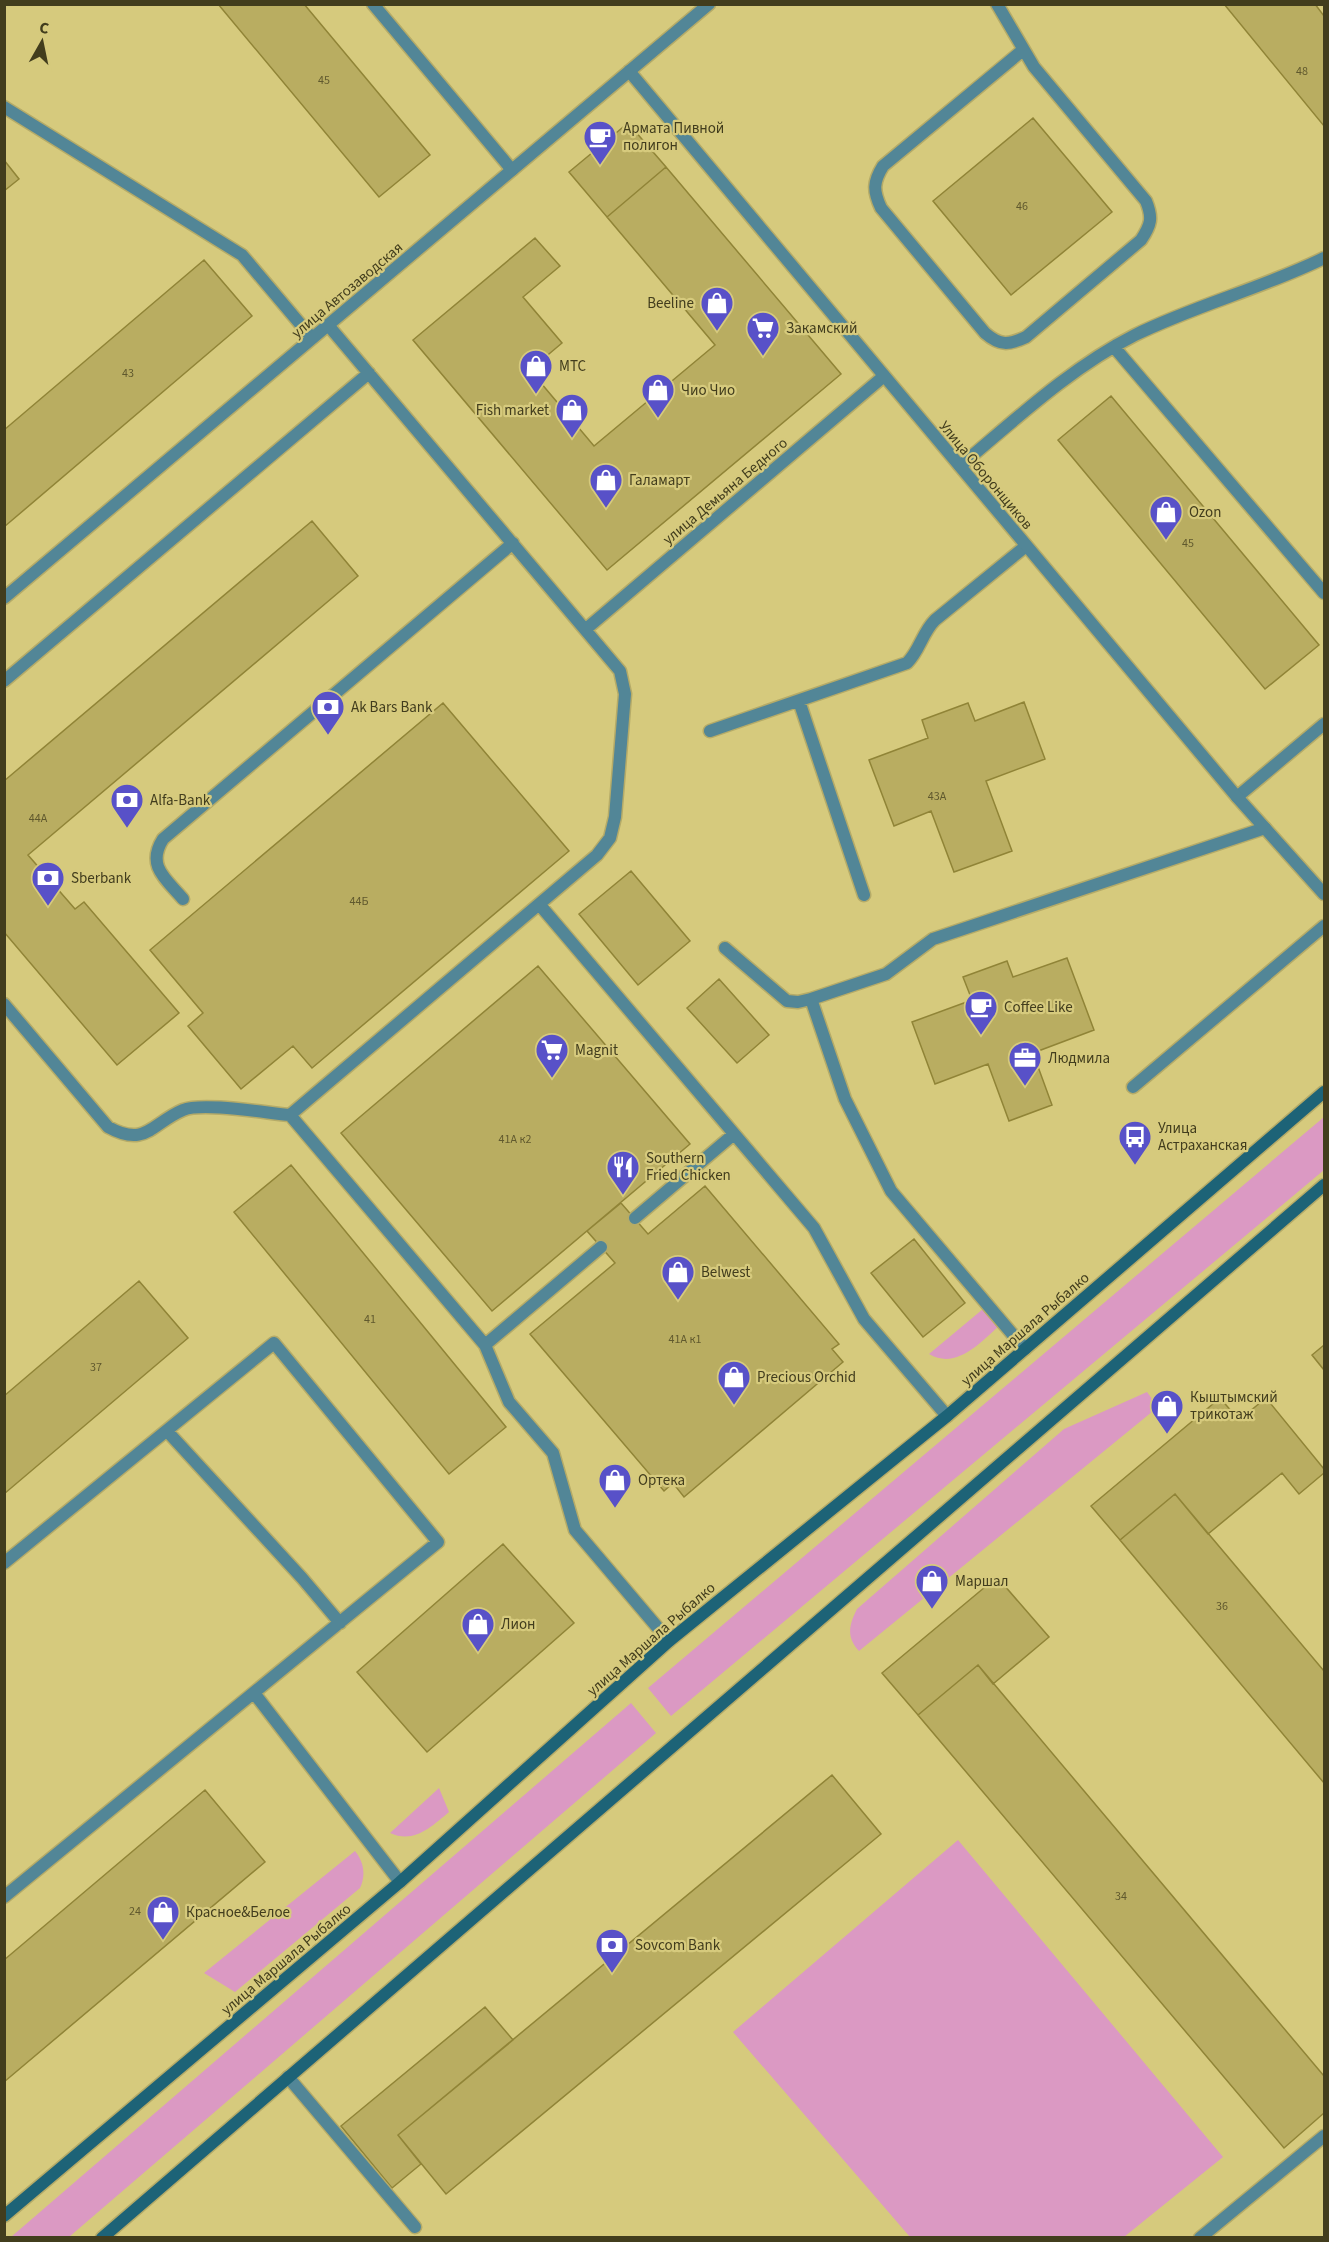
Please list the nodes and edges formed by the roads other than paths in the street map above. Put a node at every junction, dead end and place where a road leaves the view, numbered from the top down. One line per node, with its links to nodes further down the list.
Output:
1 (373, 4): 7 (street)
2 (709, 4): 5 (street, улица Автозаводская)
3 (997, 4): 4 (street)
4 (1023, 50): 4 (street)
5 (629, 71): 7 (street, улица Автозаводская); 13 (street, Улица Оборонщиков)
6 (4, 107): 10 (street)
7 (512, 170): 9 (street, улица Автозаводская)
8 (1324, 258): 11 (street)
9 (328, 325): 10 (street, улица Автозаводская); 12 (street)
10 (312, 338): 18 (street, улица Автозаводская)
11 (1114, 347): 14 (street); 17 (street)
12 (369, 373): 15 (street); 20 (street)
13 (885, 376): 14 (street, Улица Оборонщиков); 19 (street, улица Демьяна Бедного)
14 (960, 466): 16 (street, Улица Оборонщиков)
15 (513, 543): 19 (street); 28 (street)
16 (1026, 546): 21 (street); 24 (street, Улица Оборонщиков)
17 (1324, 593)
18 (4, 598)
19 (586, 629): 29 (street)
20 (4, 681)
21 (799, 701): 23 (street); 27 (street)
22 (1324, 724): 24 (street)
23 (710, 731)
24 (1237, 797): 25 (street, Улица Оборонщиков)
25 (1265, 828): 26 (street, Улица Оборонщиков); 32 (street)
26 (1324, 894)
27 (864, 895)
28 (183, 899)
29 (539, 904): 36 (street); 37 (street)
30 (1324, 926): 34 (street)
31 (725, 948): 32 (street)
32 (811, 999): 42 (street)
33 (4, 1005): 36 (street)
34 (1133, 1087)
35 (1324, 1092): 42 (main road, улица Маршала Рыбалко)
36 (290, 1115): 41 (street)
37 (734, 1134): 39 (street); 43 (street)
38 (1324, 1185): 51 (main road)
39 (635, 1218)
40 (601, 1247): 41 (street)
41 (485, 1345): 47 (street)
42 (1025, 1349): 43 (main road, улица Маршала Рыбалко)
43 (946, 1416): 47 (main road, улица Маршала Рыбалко)
44 (167, 1431): 45 (street); 46 (street); 46 (street)
45 (4, 1563)
46 (340, 1623): 48 (street)
47 (669, 1641): 49 (main road, улица Маршала Рыбалко)
48 (254, 1693): 49 (street); 50 (street)
49 (400, 1882): 53 (main road, улица Маршала Рыбалко)
50 (4, 1897)
51 (288, 2077): 54 (street); 55 (main road)
52 (1324, 2136): 56 (street)
53 (4, 2216)
54 (415, 2227)
55 (102, 2238)
56 (1200, 2238)

